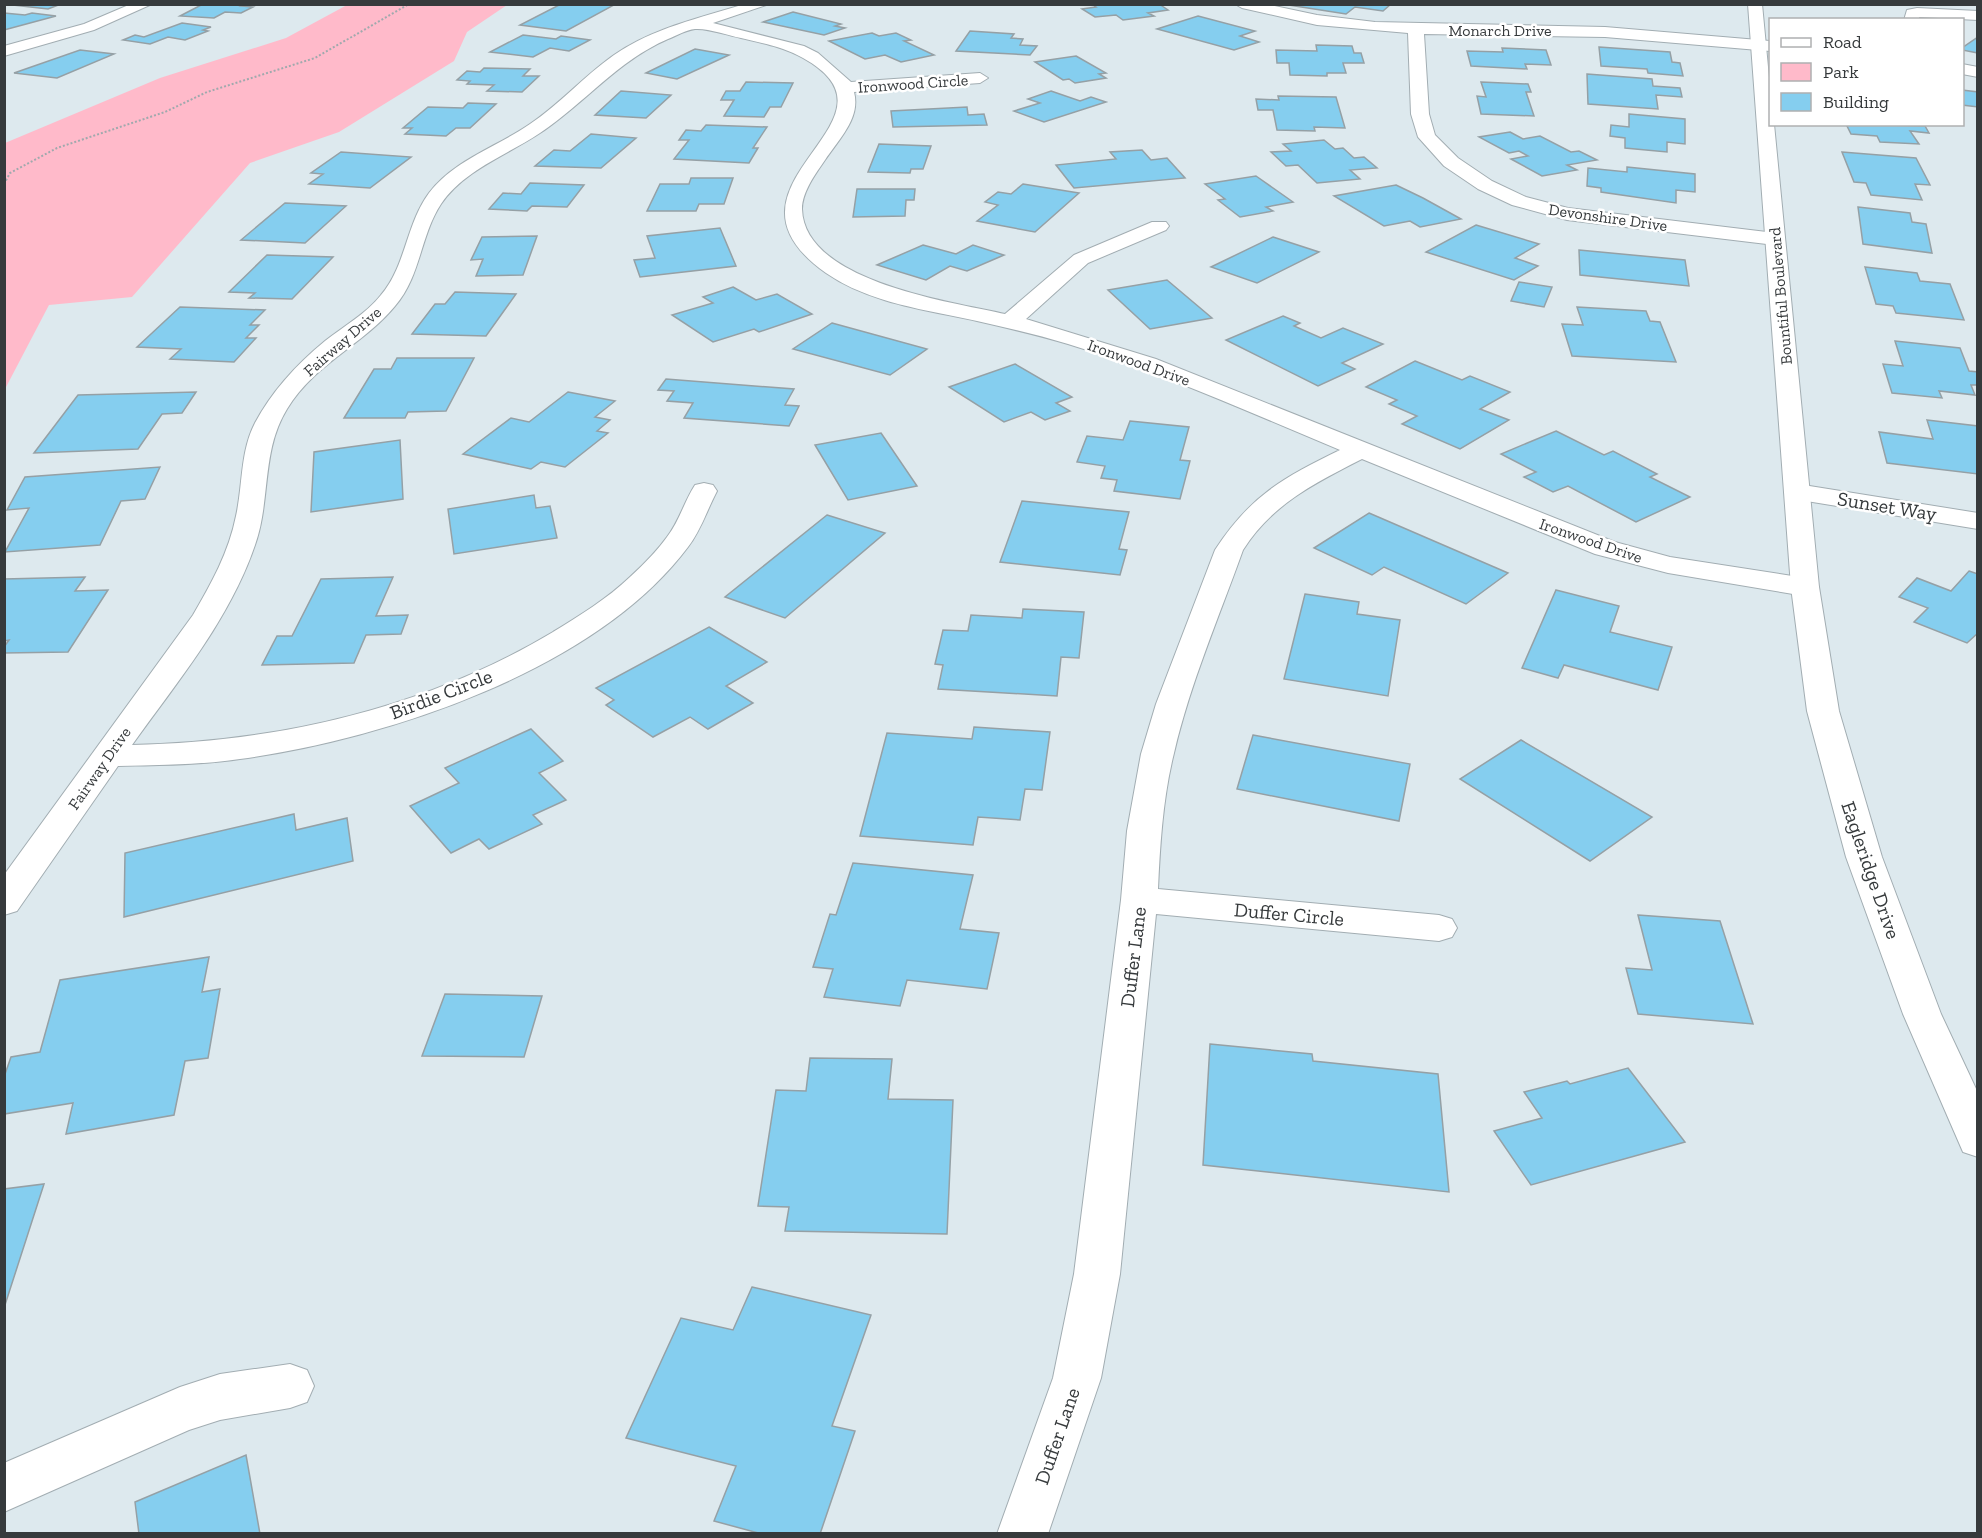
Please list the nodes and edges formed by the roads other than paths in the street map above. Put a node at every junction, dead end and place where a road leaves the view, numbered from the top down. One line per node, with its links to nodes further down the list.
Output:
1 (145, 4): 10 (street)
2 (762, 4): 7 (street, Fairway Drive)
3 (1242, 4): 8 (street, Monarch Drive)
4 (1755, 4): 9 (street, Bountiful Boulevard)
5 (1977, 16): 6 (street)
6 (1912, 18)
7 (696, 24): 12 (street); 23 (street, Fairway Drive)
8 (1416, 30): 9 (street, Monarch Drive); 16 (street, Devonshire Drive)
9 (1765, 46): 13 (street, Bountiful Boulevard)
10 (4, 51)
11 (980, 78): 12 (street, Ironwood Circle)
12 (847, 87): 17 (street, Ironwood Drive)
13 (1769, 123)
14 (1769, 126): 16 (street, Bountiful Boulevard)
15 (1159, 226): 17 (street)
16 (1775, 239): 20 (street, Bountiful Boulevard)
17 (1009, 322): 18 (street, Ironwood Drive)
18 (1360, 450): 22 (street, Ironwood Drive); 24 (street, Duffer Lane)
19 (704, 491): 23 (street, Birdie Circle)
20 (1797, 492): 21 (street, Sunset Way); 22 (street, Bountiful Boulevard)
21 (1977, 522)
22 (1805, 587): 27 (street, Eagleridge Drive)
23 (106, 756): 25 (street, Fairway Drive)
24 (1139, 900): 26 (street, Duffer Circle); 30 (street, Duffer Lane)
25 (4, 902)
26 (1439, 928)
27 (1977, 1140)
28 (290, 1386): 29 (street)
29 (4, 1488)
30 (1022, 1533)

